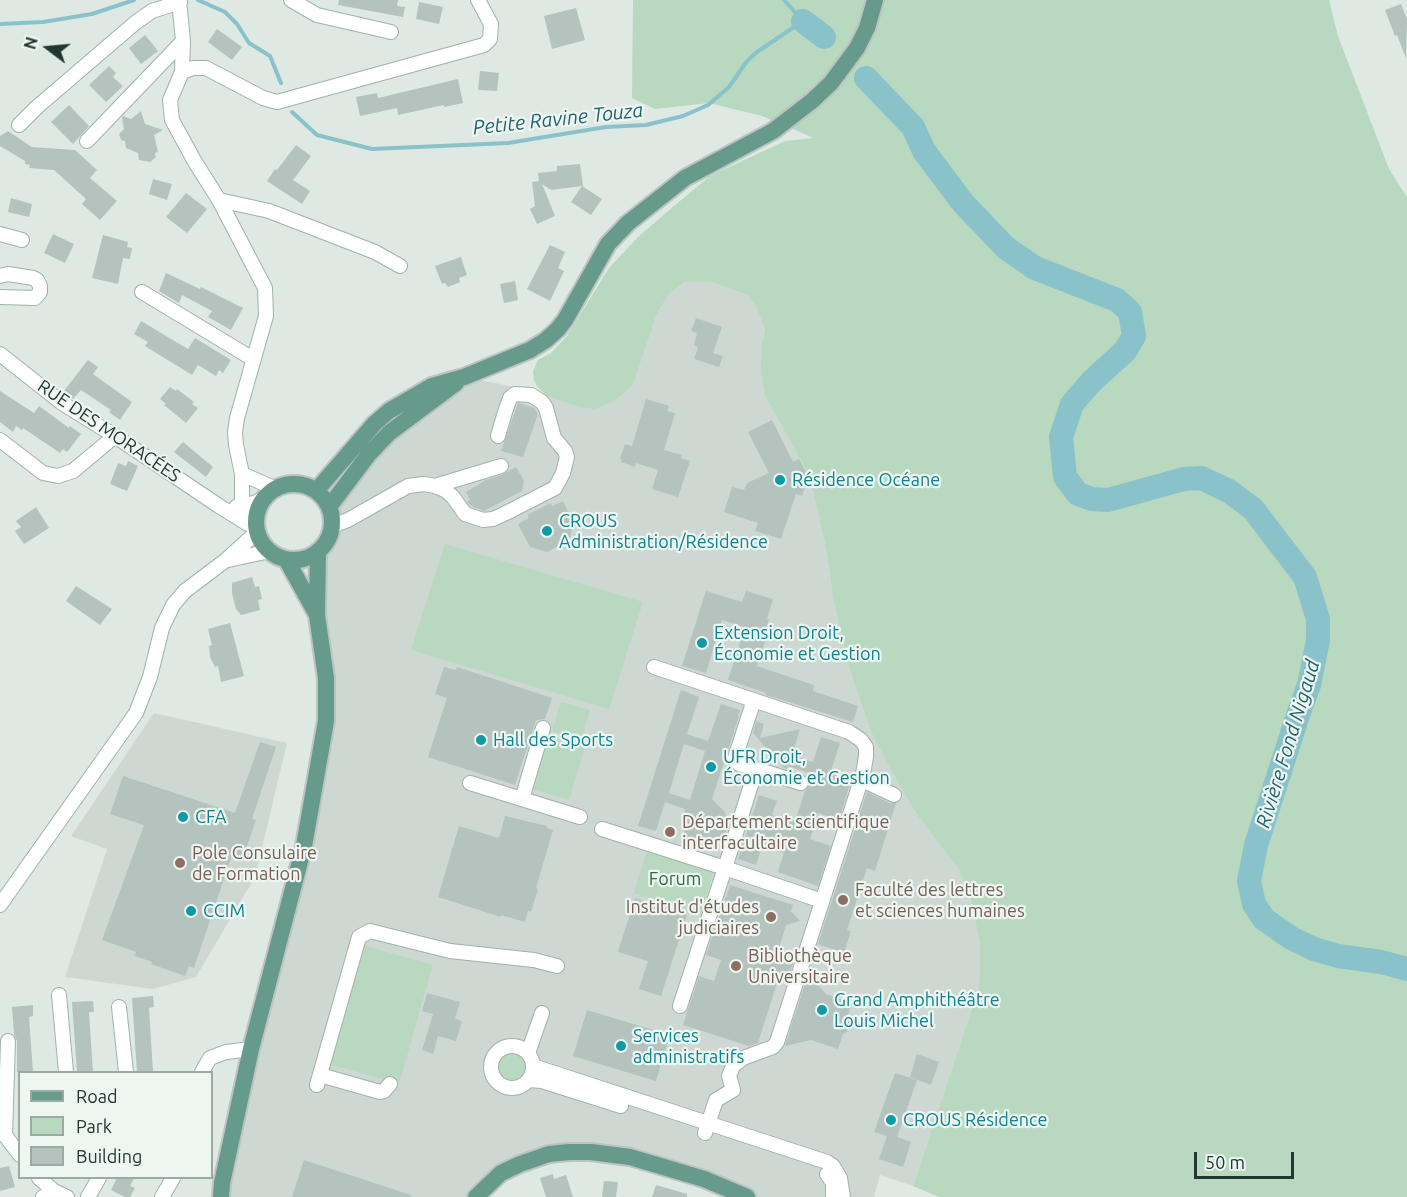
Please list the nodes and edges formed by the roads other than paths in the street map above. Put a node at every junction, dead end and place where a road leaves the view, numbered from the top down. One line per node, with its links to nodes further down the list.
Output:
1 (291, 0): 5 (street)
2 (478, 0): 7 (street)
3 (875, 0): 19 (main road)
4 (180, 1): 6 (street); 8 (street)
5 (391, 32)
6 (183, 41): 7 (street); 9 (street)
7 (182, 72): 10 (street)
8 (19, 125)
9 (87, 141)
10 (219, 200): 13 (street); 18 (street)
11 (0, 234): 12 (street)
12 (22, 240)
13 (400, 266)
14 (0, 276): 16 (street)
15 (142, 292): 18 (street)
16 (0, 297)
17 (0, 354): 20 (street, RUE DES MORACÉES)
18 (253, 360): 24 (street)
19 (464, 377): 26 (main road); 28 (main road)
20 (115, 436): 22 (street); 29 (street, RUE DES MORACÉES)
21 (498, 436): 25 (street)
22 (0, 440)
23 (501, 466): 25 (street)
24 (242, 474): 27 (street); 29 (street)
25 (435, 486): 30 (street)
26 (316, 491): 27 (main road); 28 (main road)
27 (270, 494): 29 (street, RUE DES MORACÉES); 31 (main road)
28 (329, 507): 30 (main road)
29 (242, 514): 31 (street, RUE DES MORACÉES)
30 (332, 526): 33 (main road)
31 (257, 530): 32 (main road); 35 (street)
32 (270, 551): 34 (main road); 35 (street)
33 (318, 551): 34 (main road); 36 (main road)
34 (286, 559): 36 (main road)
35 (226, 560): 50 (street)
36 (316, 615): 56 (main road)
37 (654, 667): 38 (street)
38 (754, 700): 40 (street); 41 (street)
39 (543, 728): 45 (street)
40 (756, 769): 43 (street); 48 (street)
41 (862, 780): 44 (street); 49 (street)
42 (470, 783): 45 (street)
43 (801, 783)
44 (894, 795)
45 (522, 799): 46 (street)
46 (580, 817)
47 (602, 829): 48 (street)
48 (725, 868): 49 (street); 53 (street)
49 (822, 901): 62 (street)
50 (0, 904)
51 (557, 966): 61 (street)
52 (59, 995): 58 (street)
53 (680, 1006)
54 (119, 1007): 59 (street)
55 (8, 1041): 63 (street)
56 (251, 1049): 60 (street); 72 (main road)
57 (528, 1062): 62 (street)
58 (66, 1071)
59 (126, 1071)
60 (203, 1071)
61 (390, 1084)
62 (706, 1128): 75 (street); 76 (street)
63 (2, 1132): 64 (street)
64 (18, 1152)
65 (40, 1179): 68 (street)
66 (98, 1179): 70 (street)
67 (172, 1179): 71 (street)
68 (49, 1194): 69 (street)
69 (67, 1197)
70 (88, 1197)
71 (162, 1197)
72 (221, 1197)
73 (476, 1197): 74 (main road)
74 (747, 1197)
75 (832, 1197)
76 (843, 1197)

